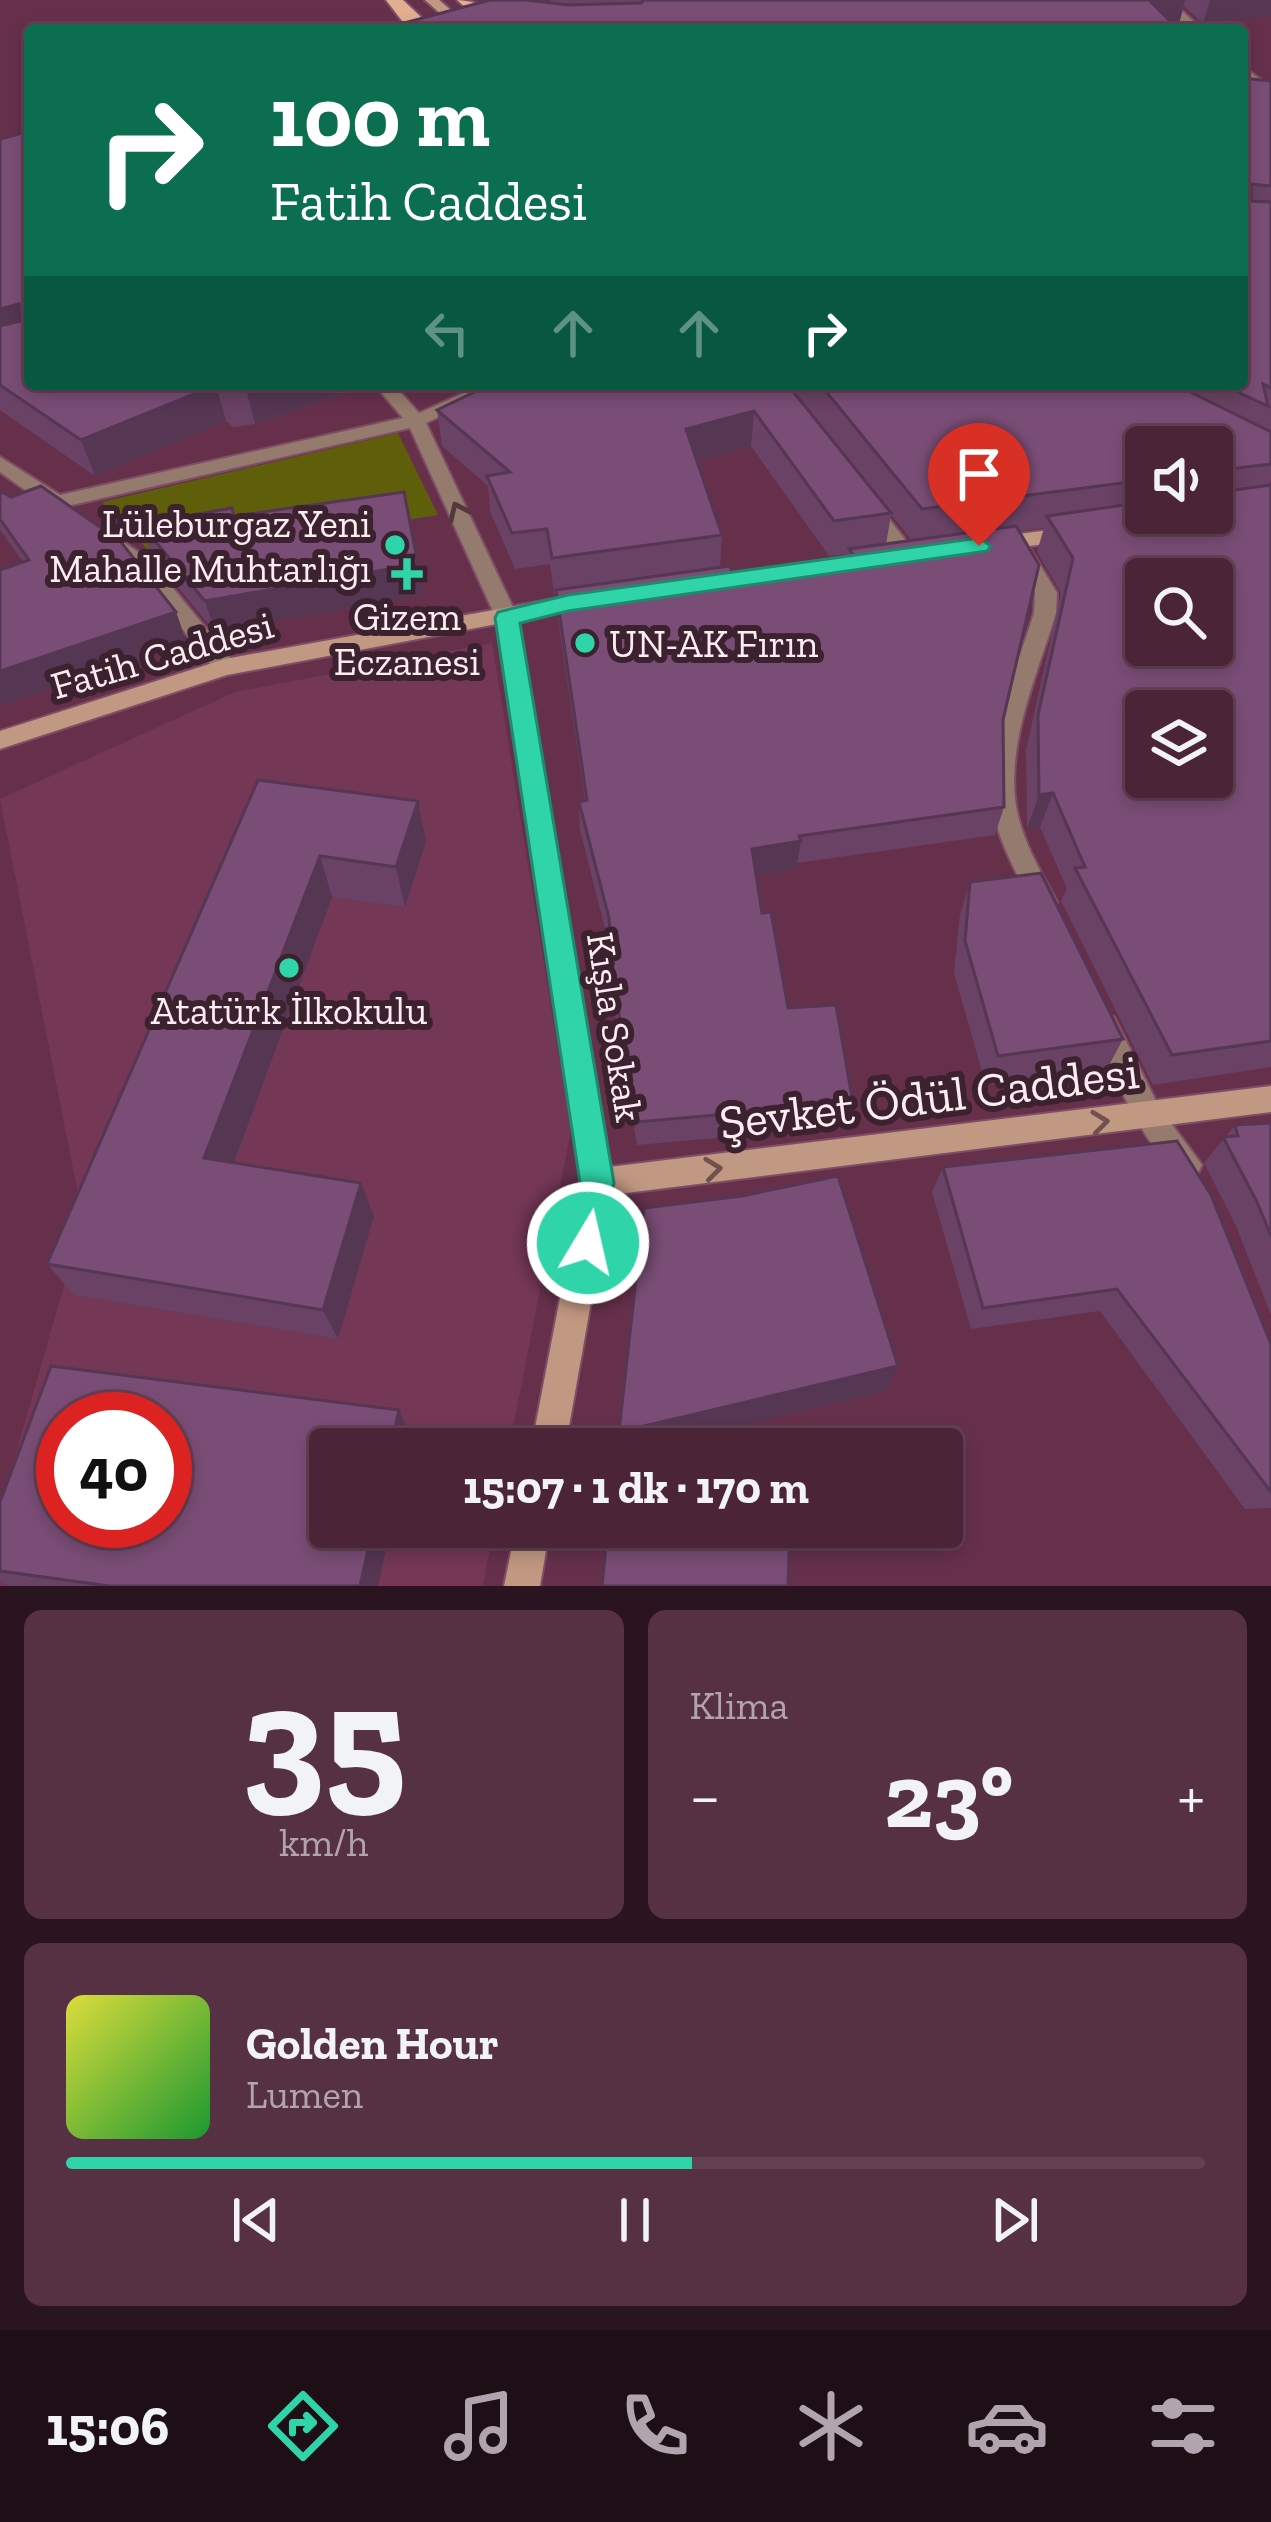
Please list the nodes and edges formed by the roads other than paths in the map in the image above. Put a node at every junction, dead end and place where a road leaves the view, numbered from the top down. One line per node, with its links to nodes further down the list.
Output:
1 (394, 0): 7 (main road)
2 (431, 0): 8 (street)
3 (465, 0): 5 (main road)
4 (1162, 0): 10 (street)
5 (483, 15): 6 (main road); 9 (street)
6 (524, 21)
7 (418, 24)
8 (460, 24)
9 (466, 24)
10 (1189, 24)
11 (388, 390): 13 (street)
12 (486, 390): 13 (street)
13 (416, 421): 17 (street); 23 (street, one-way to 13)
14 (0, 463): 17 (street)
15 (850, 484): 21 (street)
16 (0, 514): 17 (street)
17 (73, 514): 24 (street)
18 (1103, 530): 19 (street)
19 (1015, 541): 20 (street); 26 (street)
20 (972, 547)
21 (907, 556)
22 (613, 597): 23 (street, Fatih Caddesi)
23 (507, 618): 24 (street, Fatih Caddesi); 30 (street, Kışla Sokak)
24 (225, 667): 25 (street, Fatih Caddesi)
25 (0, 740)
26 (1060, 935)
27 (1090, 995): 29 (street)
28 (1271, 1099): 29 (street, Şevket Ödül Caddesi)
29 (1149, 1116): 30 (street, Şevket Ödül Caddesi, one-way to 29); 31 (street)
30 (597, 1183): 32 (street, Kışla Sokak)
31 (1202, 1193)
32 (552, 1428)
33 (529, 1548): 34 (street)
34 (522, 1586)

